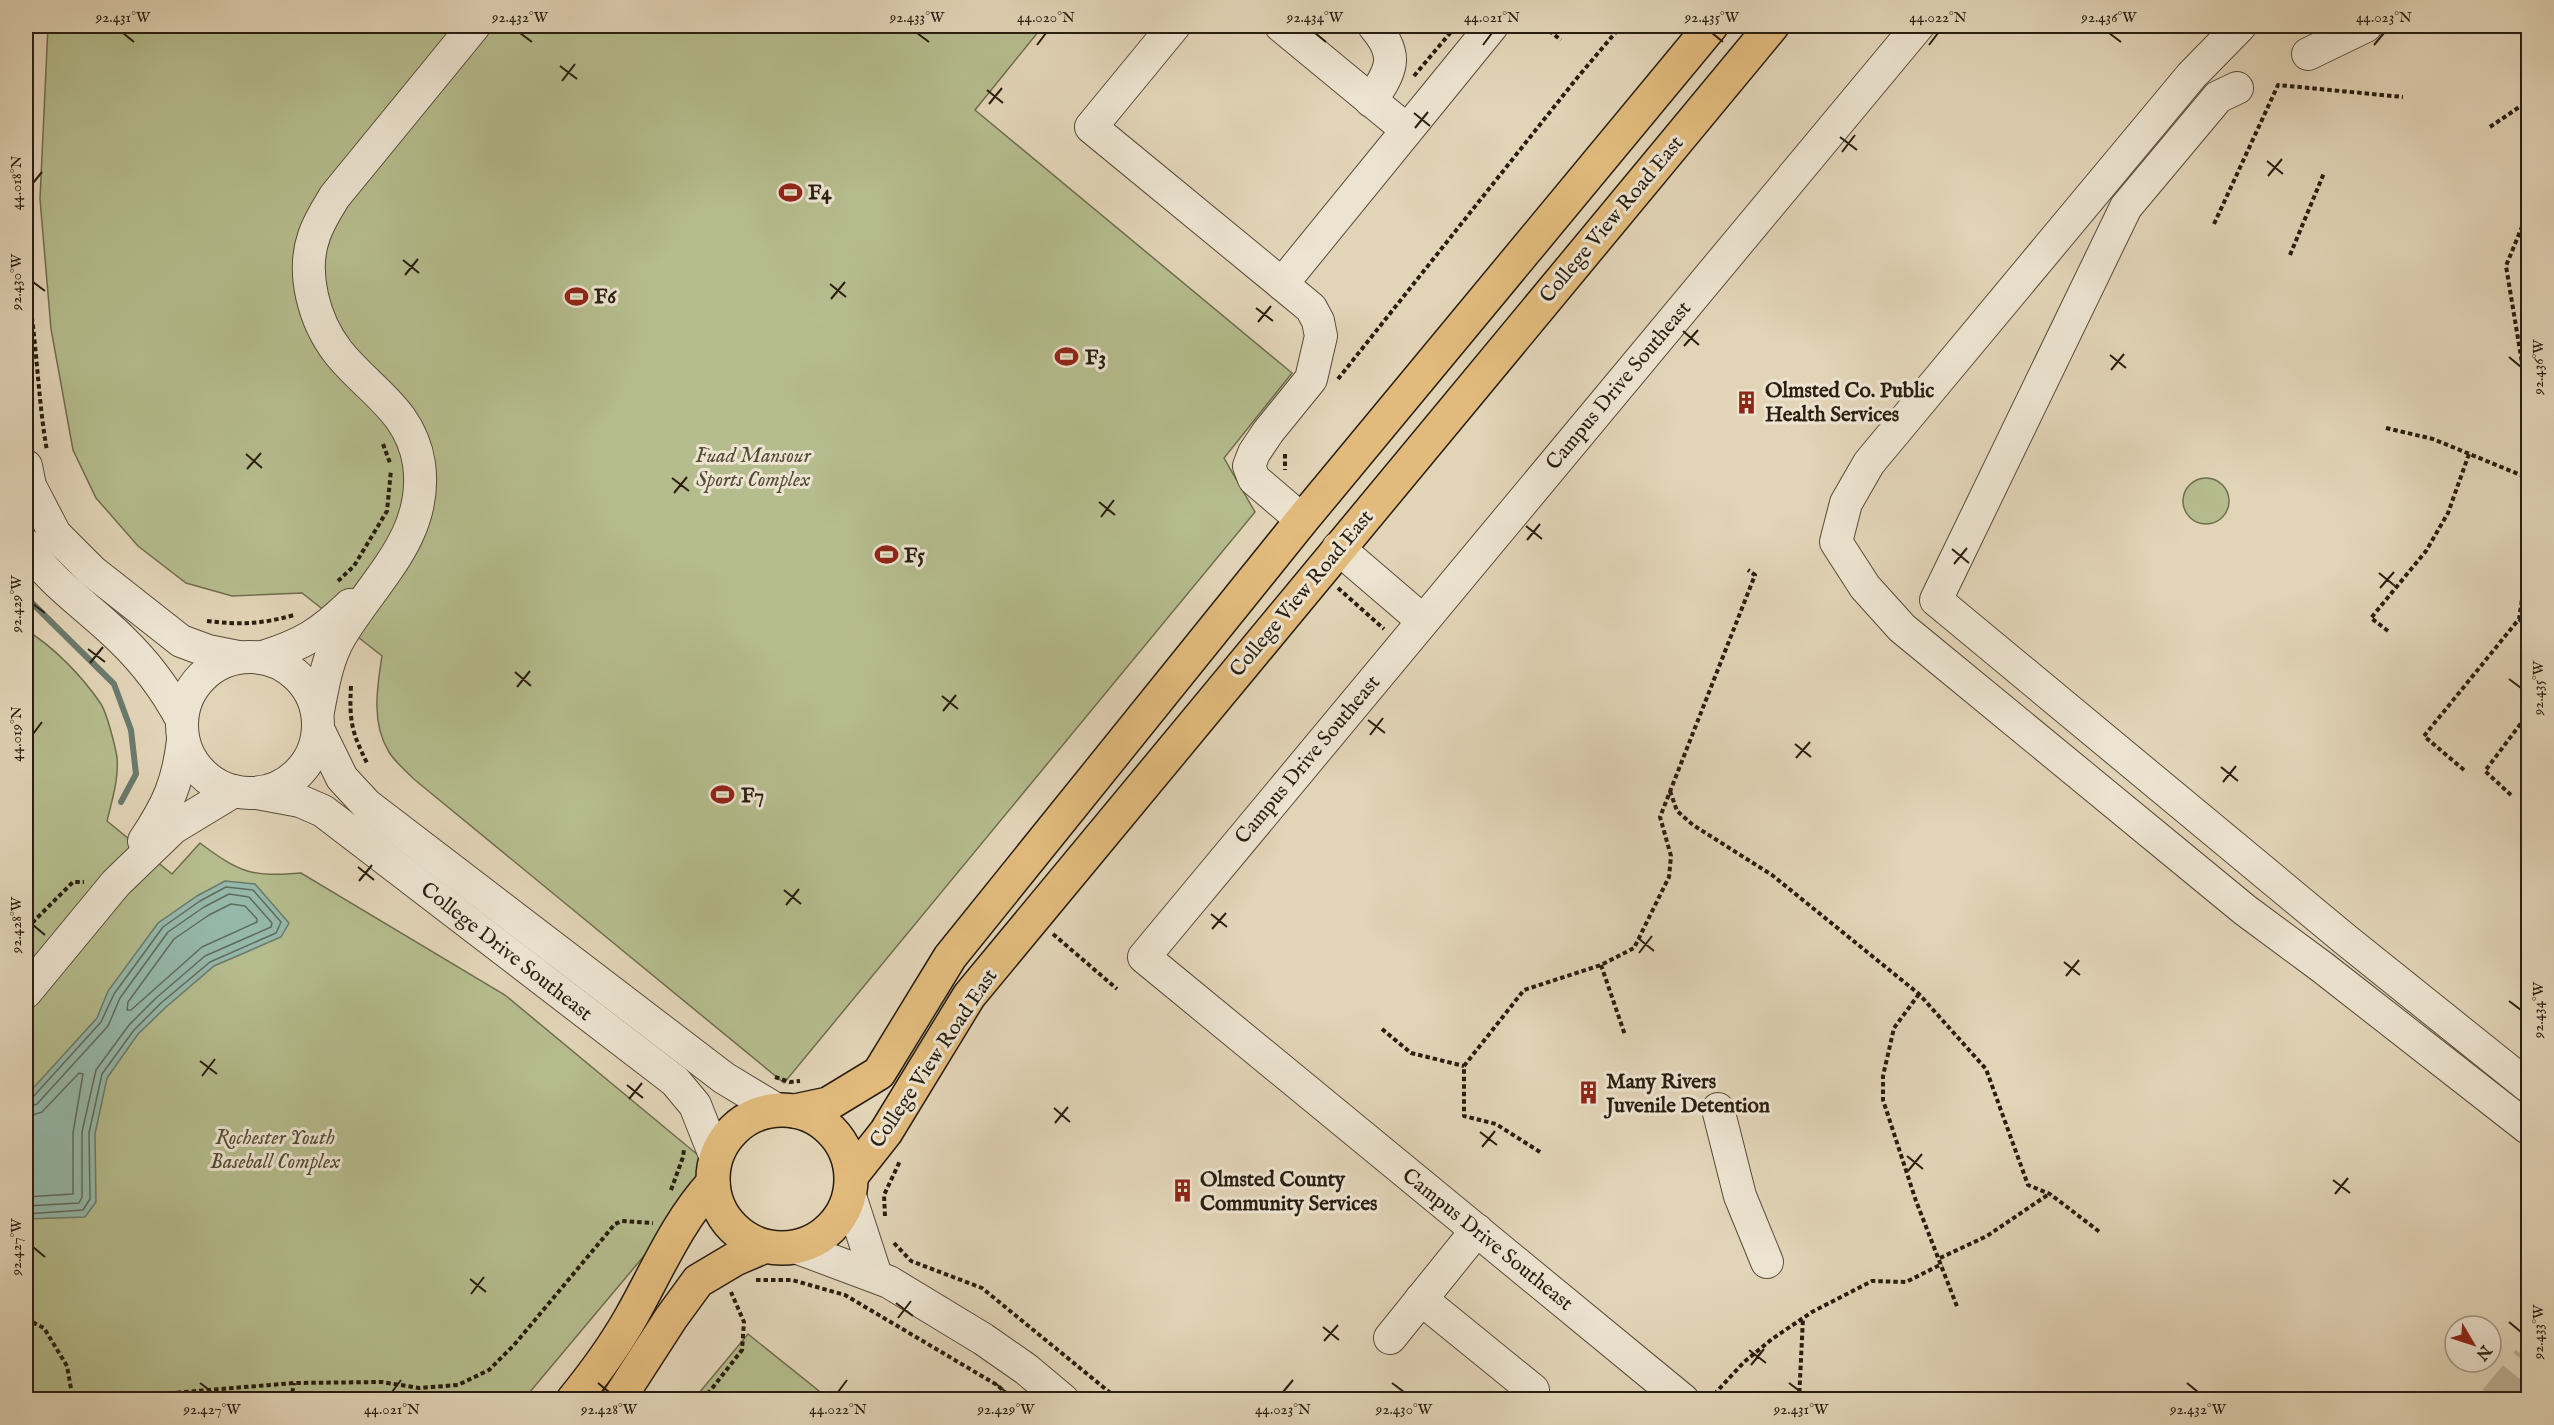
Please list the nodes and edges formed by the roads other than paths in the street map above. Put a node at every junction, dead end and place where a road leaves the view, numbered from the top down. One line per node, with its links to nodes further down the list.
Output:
1 (474, 26): 20 (street)
2 (1174, 26): 15 (street)
3 (1281, 26): 13 (street)
4 (1374, 26): 13 (street)
5 (1492, 26): 14 (street)
6 (1711, 26): 17 (main road, College View Road East)
7 (1772, 26): 19 (main road, College View Road East)
8 (1918, 26): 21 (street, Campus Drive Southeast)
9 (2240, 26): 31 (street)
10 (2366, 26): 11 (street)
11 (2308, 54)
12 (2237, 88): 28 (street)
13 (1371, 101): 14 (street)
14 (1407, 130): 15 (street)
15 (1282, 284): 17 (street)
16 (37, 464): 22 (street)
17 (1292, 512): 30 (main road, College View Road East)
18 (26, 545): 24 (street)
19 (1338, 548): 21 (street); 33 (main road, College View Road East)
20 (392, 565): 22 (street); 23 (street)
21 (1422, 620): 34 (street, Campus Drive Southeast)
22 (251, 657): 23 (street); 24 (street)
23 (318, 721): 25 (street); 30 (street, College Drive Southeast)
24 (183, 730): 25 (street); 26 (street)
25 (245, 792): 26 (street); 32 (street, College Drive Southeast)
26 (116, 883): 27 (street)
27 (26, 992)
28 (2529, 1086)
29 (1718, 1109): 37 (street)
30 (786, 1111): 32 (main road); 33 (main road)
31 (2529, 1128)
32 (714, 1171): 35 (main road); 43 (main road)
33 (851, 1185): 36 (main road); 38 (street)
34 (1477, 1230): 39 (street); 42 (street, Campus Drive Southeast)
35 (764, 1247): 36 (main road); 44 (main road)
36 (798, 1248): 38 (street)
37 (1767, 1262)
38 (876, 1276): 45 (street)
39 (1421, 1299): 40 (street); 41 (street)
40 (1390, 1338)
41 (1533, 1390)
42 (1666, 1394)
43 (573, 1400)
44 (618, 1400)
45 (1063, 1400)

